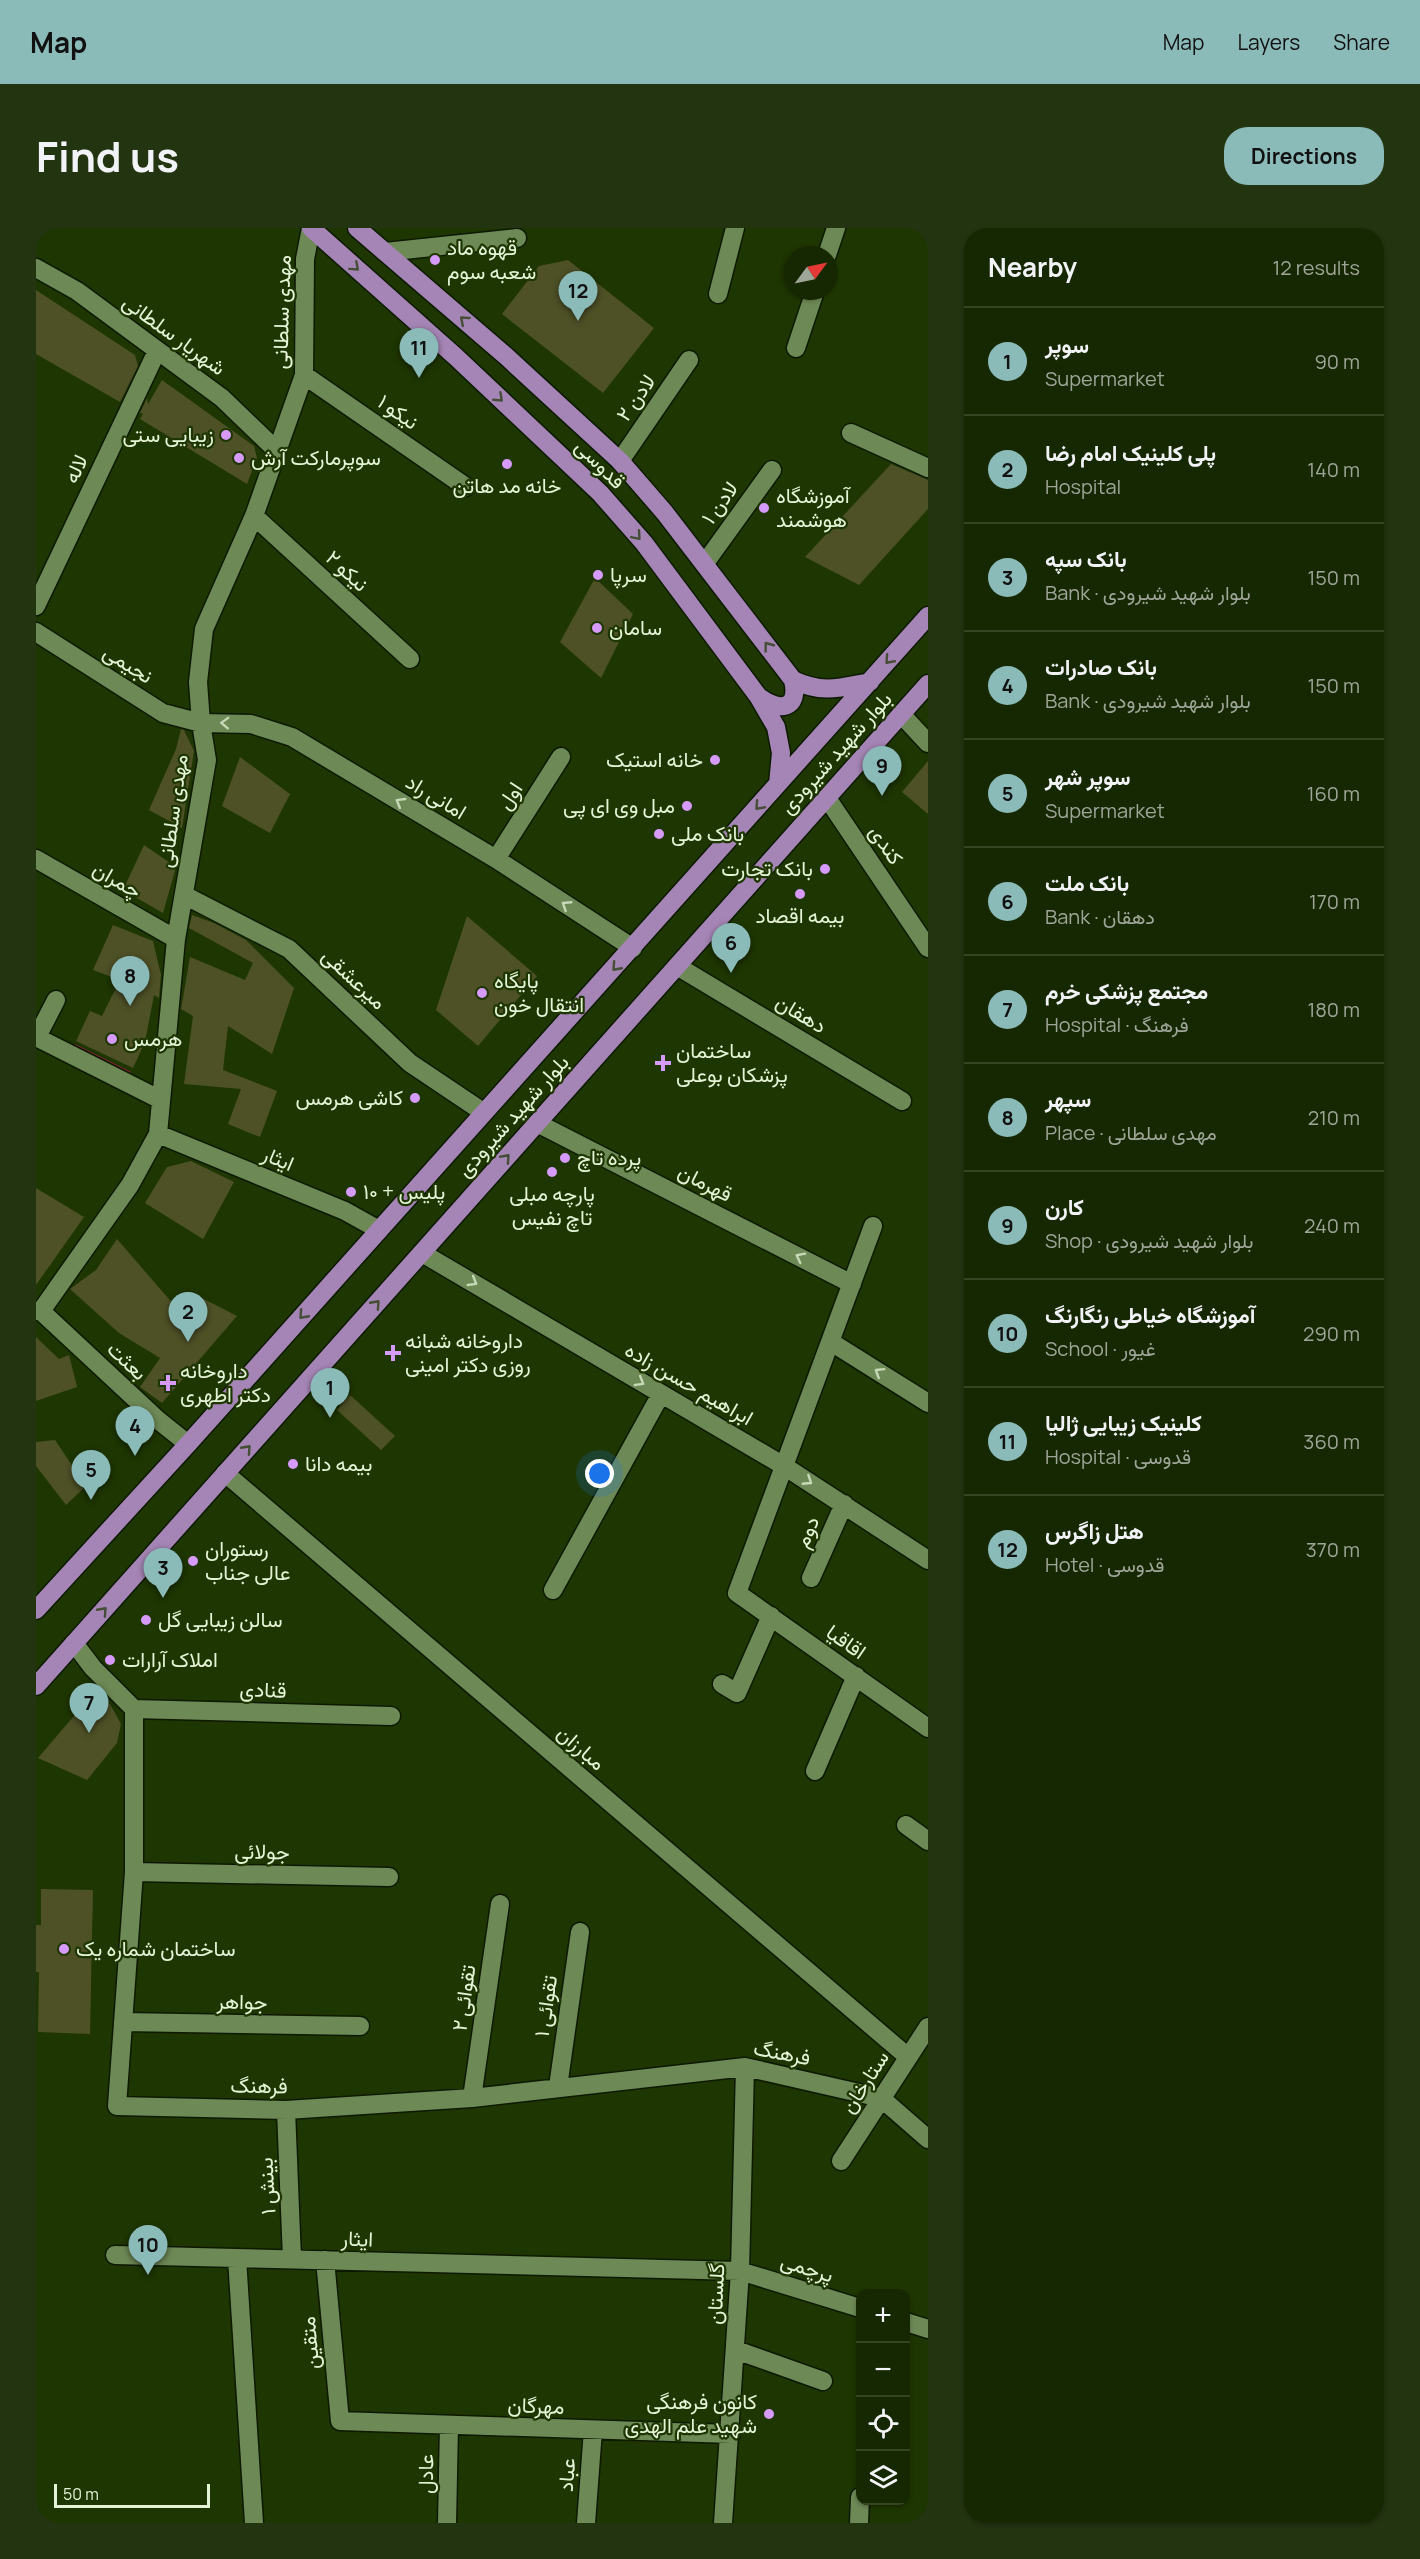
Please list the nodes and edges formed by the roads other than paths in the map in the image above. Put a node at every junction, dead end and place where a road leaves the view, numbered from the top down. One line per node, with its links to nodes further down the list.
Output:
1 (311, 228): 14 (street, مهدی سلطانی); 30 (main road, قدوسی, one-way to 30)
2 (357, 228): 7 (main road, قدوسی)
3 (735, 228): 9 (street)
4 (836, 228): 6 (street)
5 (517, 238): 7 (street)
6 (830, 246)
7 (385, 252): 17 (main road, قدوسی, one-way to 7)
8 (36, 268): 12 (street, شهریار سلطانی)
9 (718, 294)
10 (812, 300): 11 (street)
11 (796, 348)
12 (157, 351): 16 (street, شهریار سلطانی); 23 (street, لاله)
13 (689, 360): 17 (street, لادن ۲)
14 (304, 375): 16 (street, مهدی سلطانی); 20 (street, نیکو ۱)
15 (850, 434): 18 (street)
16 (276, 450): 21 (street, مهدی سلطانی)
17 (620, 461): 22 (main road, قدوسی)
18 (928, 468)
19 (772, 470): 22 (street, لادن ۱)
20 (466, 487)
21 (254, 516): 26 (street, نیکو ۲); 32 (street, مهدی سلطانی)
22 (705, 563): 27 (main road, قدوسی, one-way to 22)
23 (36, 606)
24 (928, 616): 28 (main road, بلوار شهید شیرودی, one-way to 28)
25 (36, 632): 32 (street, نجیمی)
26 (410, 659)
27 (793, 680): 28 (main road); 30 (main road)
28 (870, 682): 35 (main road, بلوار شهید شیرودی)
29 (928, 684): 31 (main road, بلوار شهید شیرودی)
30 (758, 696): 35 (main road, قدوسی)
31 (901, 714): 33 (street); 36 (main road, بلوار شهید شیرودی)
32 (201, 723): 37 (street, امانی راد, one-way to 32); 39 (street, مهدی سلطانی)
33 (928, 743)
34 (561, 757): 37 (street, اول)
35 (778, 784): 41 (main road, بلوار شهید شیرودی, one-way to 41)
36 (826, 798): 42 (street, کندی); 43 (main road, بلوار شهید شیرودی)
37 (496, 859): 41 (street, امانی راد, one-way to 37)
38 (36, 860): 40 (street, چمران)
39 (184, 895): 40 (street, مهدی سلطانی); 48 (street, میرعشقی)
40 (176, 939): 46 (street, مهدی سلطانی)
41 (633, 948): 48 (main road, بلوار شهید شیرودی, one-way to 48)
42 (928, 948)
43 (677, 966): 47 (street, دهقان); 49 (main road, بلوار شهید شیرودی)
44 (56, 1000): 45 (street)
45 (36, 1037): 46 (street)
46 (161, 1101): 50 (street, مهدی سلطانی)
47 (902, 1101)
48 (483, 1112): 52 (main road, بلوار شهید شیرودی)
49 (537, 1123): 53 (main road, بلوار شهید شیرودی, one-way to 49); 54 (street, قهرمان, one-way to 49)
50 (158, 1134): 52 (street, ایثار); 55 (street, مهدی سلطانی)
51 (873, 1226): 54 (street)
52 (379, 1230): 59 (main road, بلوار شهید شیرودی, one-way to 59)
53 (422, 1252): 57 (street, ابراهیم حسن زاده, one-way to 57); 61 (main road, بلوار شهید شیرودی, one-way to 53)
54 (852, 1284): 56 (street)
55 (39, 1311): 59 (street, بعثت)
56 (831, 1342): 58 (street, one-way to 56); 60 (street)
57 (661, 1394): 60 (street, ابراهیم حسن زاده); 65 (street)
58 (928, 1403)
59 (188, 1444): 66 (main road, بلوار شهید شیرودی)
60 (784, 1466): 62 (street, ابراهیم حسن زاده, one-way to 62); 67 (street, اقاقیا)
61 (225, 1473): 68 (main road, بلوار شهید شیرودی, one-way to 61); 85 (street, مبارزان)
62 (844, 1504): 63 (street, ابراهیم حسن زاده); 64 (street, دوم)
63 (928, 1560)
64 (811, 1578)
65 (553, 1590)
66 (36, 1611)
67 (771, 1616): 69 (street, اقاقیا); 70 (street)
68 (74, 1643): 71 (main road, بلوار شهید شیرودی); 72 (street)
69 (856, 1677): 74 (street, اقاقیا); 75 (street)
70 (722, 1684)
71 (36, 1686)
72 (134, 1709): 73 (street, قنادی); 78 (street, فرهنگ)
73 (391, 1716)
74 (928, 1728)
75 (815, 1771)
76 (906, 1825): 77 (street)
77 (928, 1842)
78 (134, 1872): 79 (street, جولائی); 82 (street, فرهنگ)
79 (388, 1877)
80 (500, 1904): 88 (street, تقوائی ۲)
81 (580, 1932): 87 (street, تقوائی ۱)
82 (123, 2022): 83 (street, جواهر); 90 (street, فرهنگ)
83 (360, 2026)
84 (928, 2027): 85 (street, ستارخان)
85 (908, 2057): 89 (street, ستارخان)
86 (745, 2067): 87 (street, فرهنگ); 89 (street, فرهنگ); 97 (street, گلستان)
87 (558, 2087): 88 (street, فرهنگ)
88 (472, 2098): 90 (street, فرهنگ)
89 (881, 2098): 91 (street); 92 (street, ستارخان)
90 (286, 2110): 95 (street, بینش ۱)
91 (928, 2139)
92 (841, 2161)
93 (115, 2255): 94 (street, ایثار)
94 (237, 2258): 95 (street, ایثار); 108 (street)
95 (292, 2259): 96 (street, ایثار)
96 (325, 2260): 97 (street, ایثار); 103 (street, متقین)
97 (740, 2271): 98 (street, پرچمی); 101 (street, گلستان)
98 (856, 2306)
99 (910, 2323): 100 (street)
100 (928, 2329)
101 (736, 2350): 102 (street); 106 (street, گلستان)
102 (824, 2381)
103 (340, 2421): 104 (street, مهرگان)
104 (449, 2425): 105 (street, مهرگان); 109 (street, عادل)
105 (593, 2430): 106 (street, مهرگان); 110 (street, عباد)
106 (731, 2434): 111 (street, گلستان)
107 (860, 2505): 112 (street)
108 (254, 2523)
109 (447, 2523)
110 (586, 2523)
111 (723, 2523)
112 (859, 2523)

